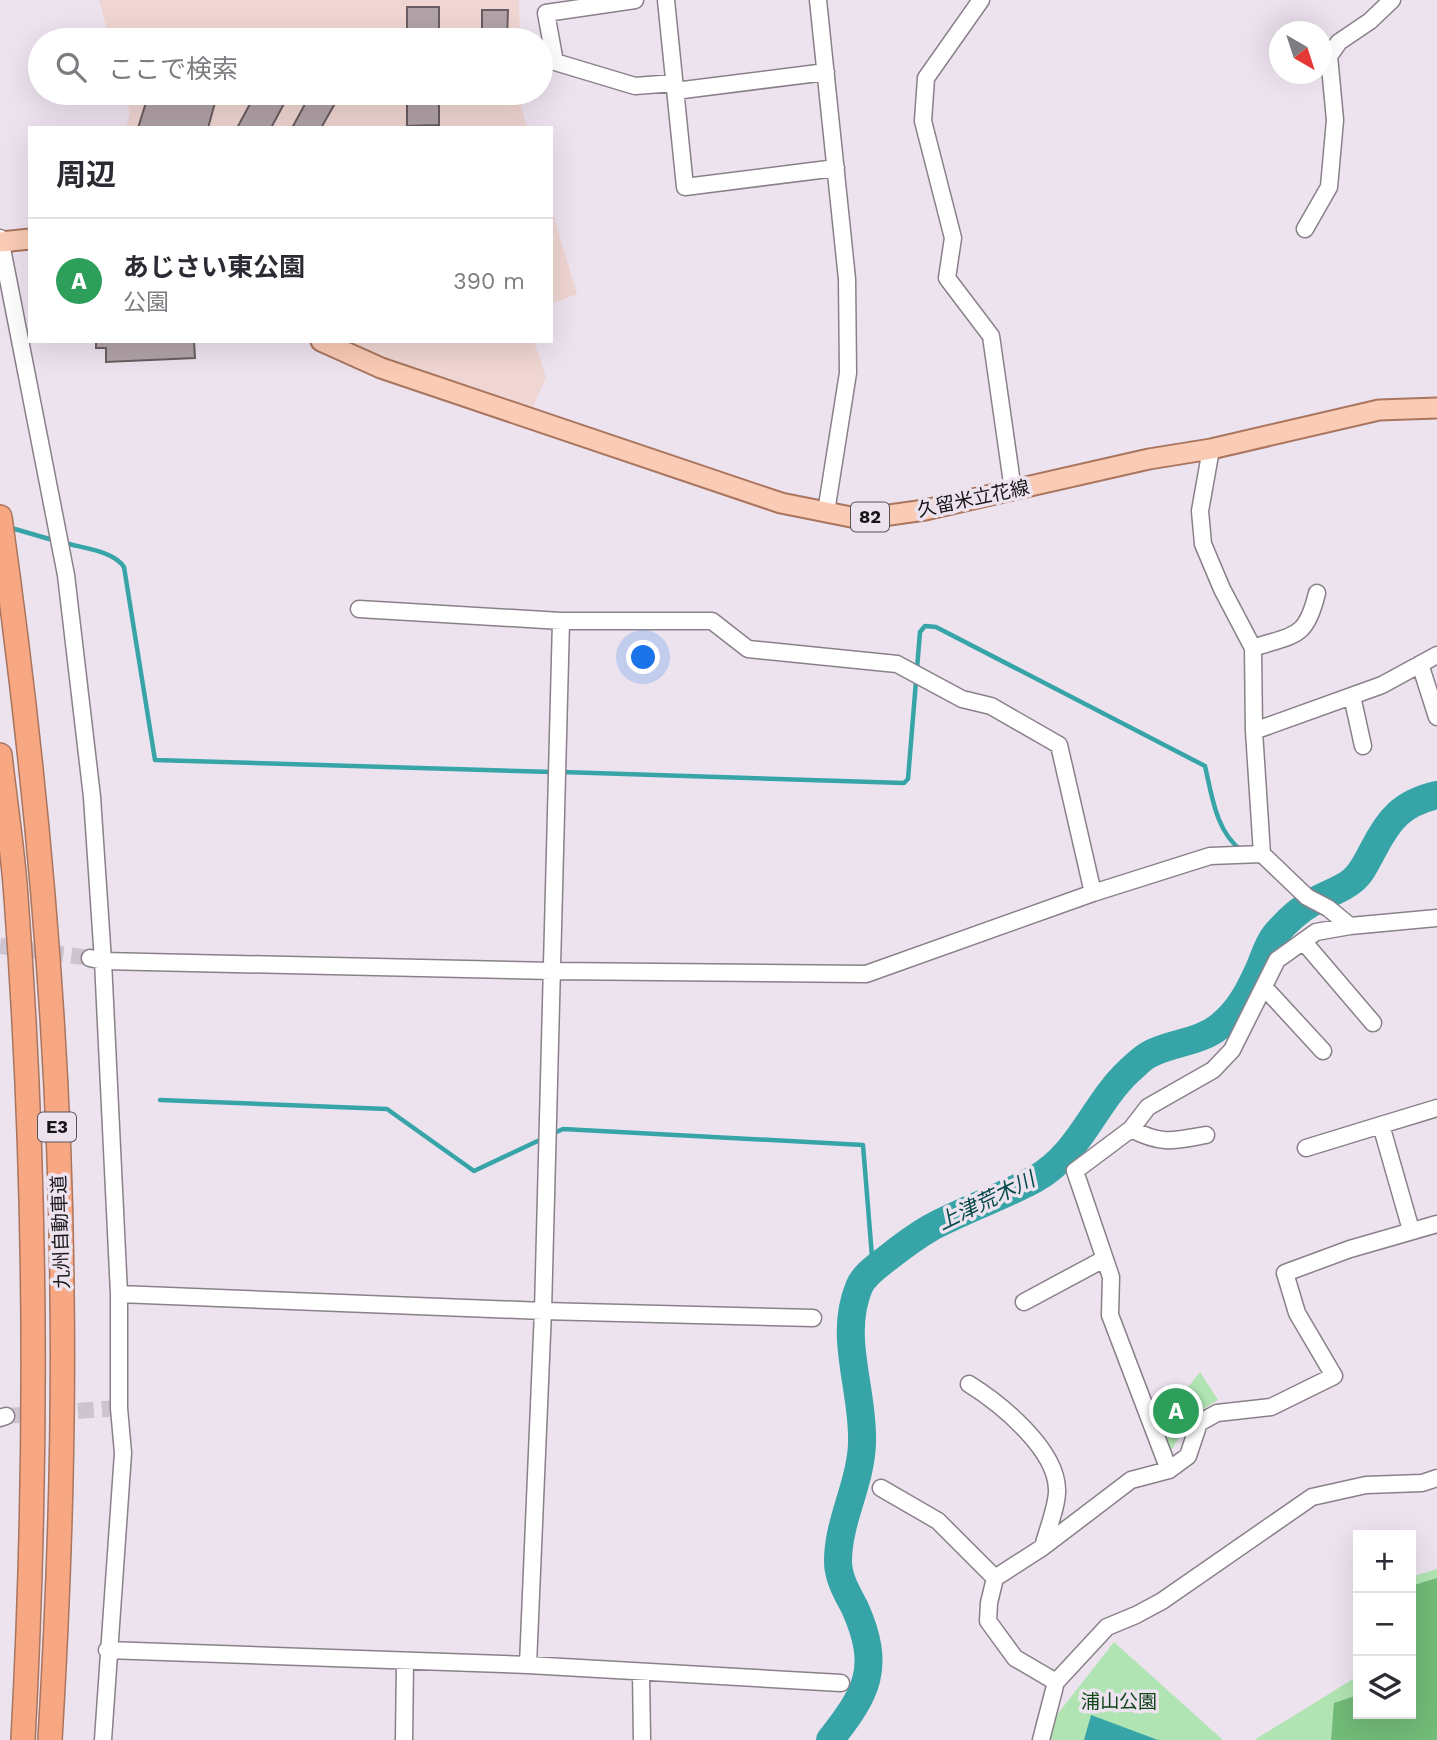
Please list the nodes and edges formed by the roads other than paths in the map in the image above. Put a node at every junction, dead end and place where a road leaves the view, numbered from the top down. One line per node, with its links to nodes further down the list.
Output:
1 (635, 0): 6 (street)
2 (666, 0): 9 (street)
3 (818, 0): 8 (street)
4 (981, 0): 17 (street)
5 (1392, 0): 11 (street)
6 (549, 28)
7 (553, 51): 9 (street)
8 (826, 72): 9 (street); 10 (street)
9 (675, 87): 10 (street)
10 (836, 168): 18 (street)
11 (1306, 229)
12 (28, 239): 13 (main road)
13 (0, 241): 36 (street)
14 (325, 343): 18 (main road, 久留米立花線 / 82)
15 (1437, 408): 16 (main road, 久留米立花線 / 82)
16 (1211, 449): 17 (main road, 久留米立花線 / 82); 23 (street)
17 (1013, 490): 18 (main road, 久留米立花線 / 82)
18 (826, 512)
19 (0, 517): 66 (highway, 九州自動車道 / E3)
20 (1317, 593): 23 (street)
21 (359, 609): 22 (street)
22 (561, 621): 32 (street); 37 (street)
23 (1254, 648): 28 (street)
24 (1437, 655): 25 (street)
25 (1420, 664): 26 (street); 27 (street)
26 (1352, 696): 28 (street); 29 (street)
27 (1437, 717)
28 (1254, 731): 31 (street)
29 (1363, 746)
30 (0, 755): 65 (highway, 九州自動車道 / E3)
31 (1262, 854): 32 (street); 34 (street)
32 (1093, 893): 37 (street)
33 (1437, 919): 34 (street)
34 (1350, 926): 35 (street)
35 (1303, 941): 38 (street); 39 (street)
36 (96, 960): 37 (street); 49 (street)
37 (553, 971): 51 (street)
38 (1264, 987): 40 (street); 43 (street)
39 (1374, 1023)
40 (1323, 1051)
41 (1437, 1108): 42 (street)
42 (1381, 1125): 45 (street); 47 (street)
43 (1130, 1129): 44 (street); 48 (street)
44 (1206, 1135)
45 (1306, 1148)
46 (1437, 1224): 47 (street)
47 (1411, 1230): 54 (street)
48 (1104, 1259): 50 (street); 54 (street)
49 (119, 1294): 51 (street); 59 (street)
50 (1024, 1302)
51 (543, 1311): 52 (street); 61 (street)
52 (813, 1318)
53 (969, 1384): 57 (street)
54 (1169, 1470): 57 (street)
55 (1437, 1478): 63 (street)
56 (881, 1488): 58 (street)
57 (1043, 1547): 58 (street)
58 (995, 1578): 63 (street)
59 (107, 1650): 60 (street); 67 (street)
60 (405, 1663): 61 (street); 68 (street)
61 (528, 1665): 62 (street)
62 (642, 1672): 64 (street); 69 (street)
63 (1056, 1682): 70 (street)
64 (841, 1683)
65 (23, 1740)
66 (50, 1740)
67 (103, 1740)
68 (404, 1740)
69 (642, 1740)
70 (1041, 1740)

